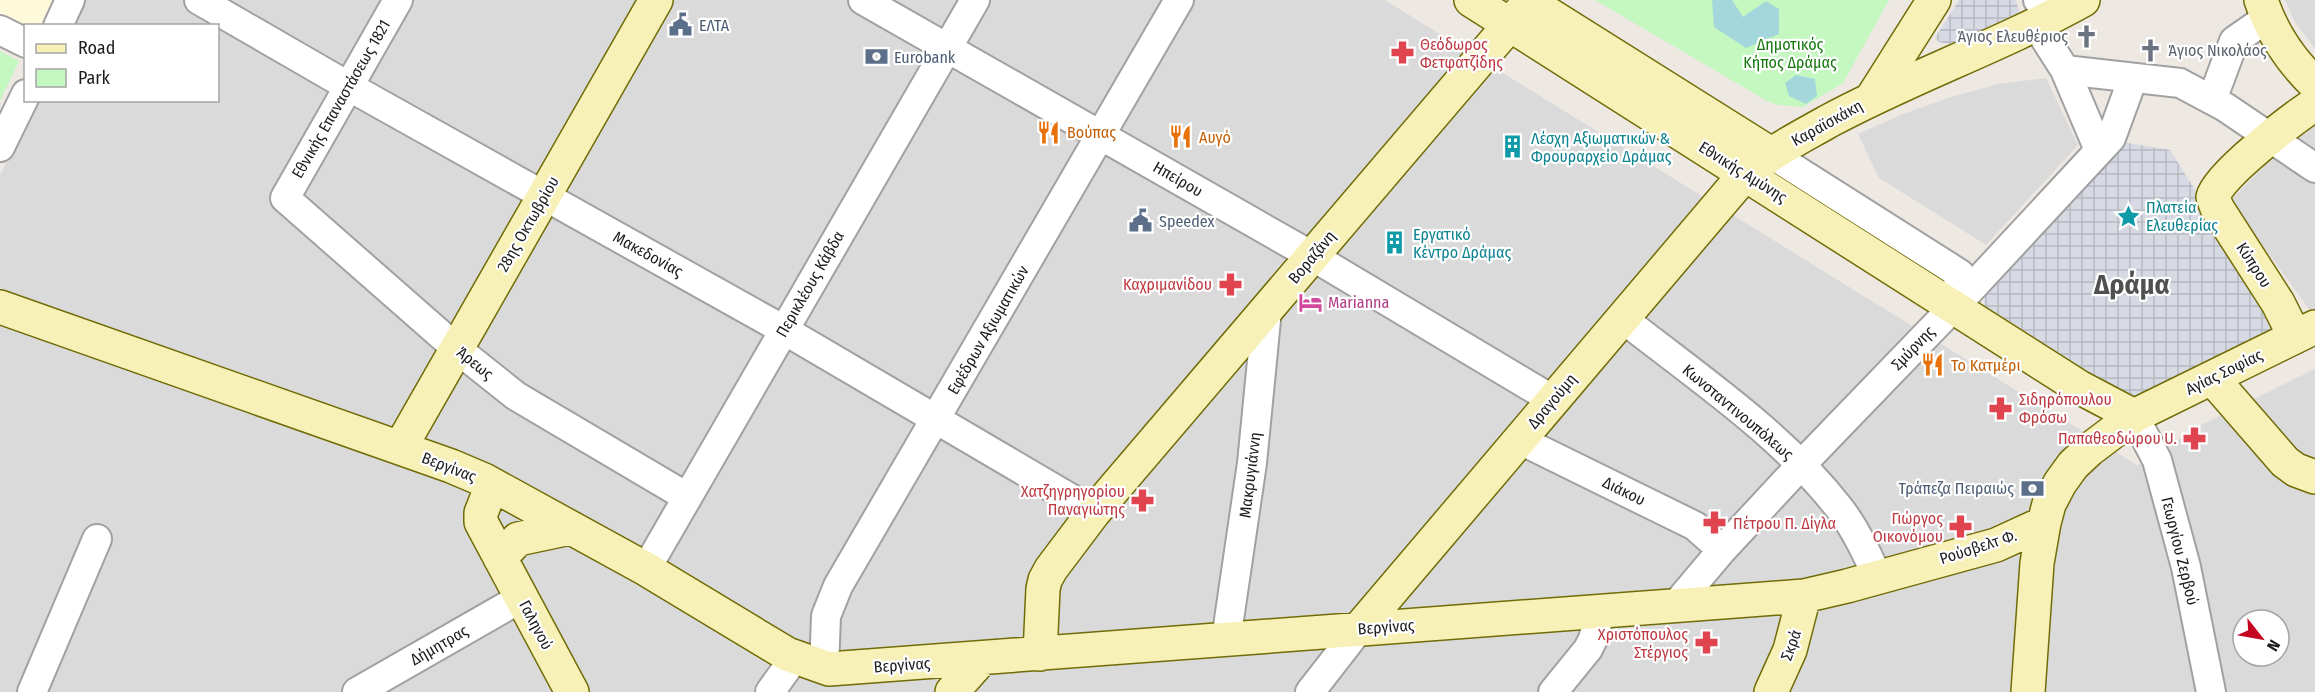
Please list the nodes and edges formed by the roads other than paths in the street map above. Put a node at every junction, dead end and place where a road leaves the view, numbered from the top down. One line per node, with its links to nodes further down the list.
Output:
1 (70, 0): 14 (street)
2 (200, 0): 21 (street, Μακεδονίας)
3 (398, 0): 21 (street, Εθνικής Επαναστάσεως 1821)
4 (656, 0): 32 (main road, 28ης Οκτωβρίου)
5 (863, 0): 17 (street, Ηπείρου)
6 (975, 0): 17 (street, Περικλέους Κάβδα)
7 (1179, 0): 26 (street, Εφέδρων Αξιωματικών)
8 (1472, 0): 11 (main road, Εθνικής Αμύνης)
9 (1934, 0): 23 (main road, Καραϊσκάκη)
10 (2083, 0): 13 (main road)
11 (1522, 8): 30 (main road, Εθνικής Αμύνης); 34 (main road, Βοραζάνη)
12 (2264, 9): 20 (main road); 24 (street)
13 (2042, 14): 18 (street); 23 (main road)
14 (59, 24)
15 (0, 30): 16 (street)
16 (24, 42)
17 (948, 48): 26 (street, Ηπείρου); 39 (street, Περικλέους Κάβδα)
18 (2066, 70): 19 (street); 29 (street)
19 (2133, 78): 24 (street); 29 (street, Σμύρνης)
20 (2315, 84)
21 (348, 86): 32 (street, Μακεδονίας); 33 (street, Εθνικής Επαναστάσεως 1821)
22 (24, 98): 28 (street)
23 (1872, 98): 30 (main road, Καραϊσκάκη)
24 (2212, 100): 27 (street)
25 (2315, 104): 27 (main road)
26 (1101, 135): 34 (street, Ηπείρου); 45 (street, Εφέδρων Αξιωματικών)
27 (2271, 137): 31 (street); 40 (main road, Κύπρου)
28 (0, 147)
29 (2099, 150): 35 (street, Σμύρνης)
30 (1758, 163): 35 (main road, Εθνικής Αμύνης); 38 (main road, Δραγούμη)
31 (2315, 168)
32 (544, 196): 39 (street, Μακεδονίας); 41 (main road, 28ης Οκτωβρίου)
33 (285, 198): 41 (street, Άρεως)
34 (1312, 256): 37 (main road, Βοραζάνη); 43 (street, Ηπείρου)
35 (1954, 305): 44 (main road, Εθνικής Αμύνης); 48 (street, Σμύρνης)
36 (0, 307): 47 (main road, Βεργίνας)
37 (1267, 310): 52 (main road, Βοραζάνη); 65 (street, Μακρυγιάννη)
38 (1622, 318): 43 (main road, Δραγούμη); 48 (street, Κωνσταντινουπόλεως)
39 (784, 330): 45 (street, Μακεδονίας); 51 (street, Περικλέους Κάβδα)
40 (2305, 332): 42 (main road, Αγίας Σοφίας)
41 (457, 349): 47 (main road, 28ης Οκτωβρίου); 51 (street, Άρεως)
42 (2212, 378): 44 (main road, Αγίας Σοφίας); 49 (main road)
43 (1553, 400): 46 (main road, Δραγούμη)
44 (2134, 416): 53 (main road); 78 (street, Γεωργίου Ζερβού)
45 (937, 419): 52 (street, Μακεδονίας); 68 (street, Εφέδρων Αξιωματικών)
46 (1520, 440): 56 (street, Διάκου); 64 (main road, Δραγούμη)
47 (400, 448): 50 (main road, Βεργίνας)
48 (1801, 465): 56 (street, Σμύρνης); 59 (street, Κωνσταντινουπόλεως)
49 (2315, 477)
50 (492, 485): 54 (main road, Βεργίνας); 57 (main road, Γαληνού)
51 (687, 497): 58 (street, Περικλέους Κάβδα)
52 (1094, 512): 66 (main road, Βοραζάνη)
53 (2043, 523): 59 (main road, Ρούσβελτ Φ.); 77 (main road)
54 (570, 528): 57 (main road); 58 (main road, Βεργίνας)
55 (97, 539): 69 (street)
56 (1722, 550): 62 (street, Σμύρνης)
57 (500, 558): 61 (main road, Γαληνού)
58 (646, 569): 68 (main road, Βεργίνας)
59 (1878, 578): 60 (main road, Βεργίνας)
60 (1804, 596): 62 (main road, Βεργίνας); 76 (main road, Σκρά)
61 (521, 598): 70 (street, Δήμητρας); 71 (main road, Γαληνού)
62 (1674, 607): 63 (main road, Βεργίνας)
63 (1600, 612): 64 (main road, Βεργίνας); 75 (street)
64 (1359, 629): 65 (main road, Βεργίνας); 74 (street)
65 (1226, 640): 66 (main road, Βεργίνας)
66 (1040, 654): 67 (main road, Βεργίνας)
67 (981, 659): 68 (main road, Βεργίνας); 73 (main road)
68 (817, 673): 72 (street)
69 (32, 692)
70 (357, 692)
71 (572, 692)
72 (770, 692)
73 (952, 692)
74 (1310, 692)
75 (1553, 692)
76 (1771, 692)
77 (2028, 692)
78 (2211, 692)

